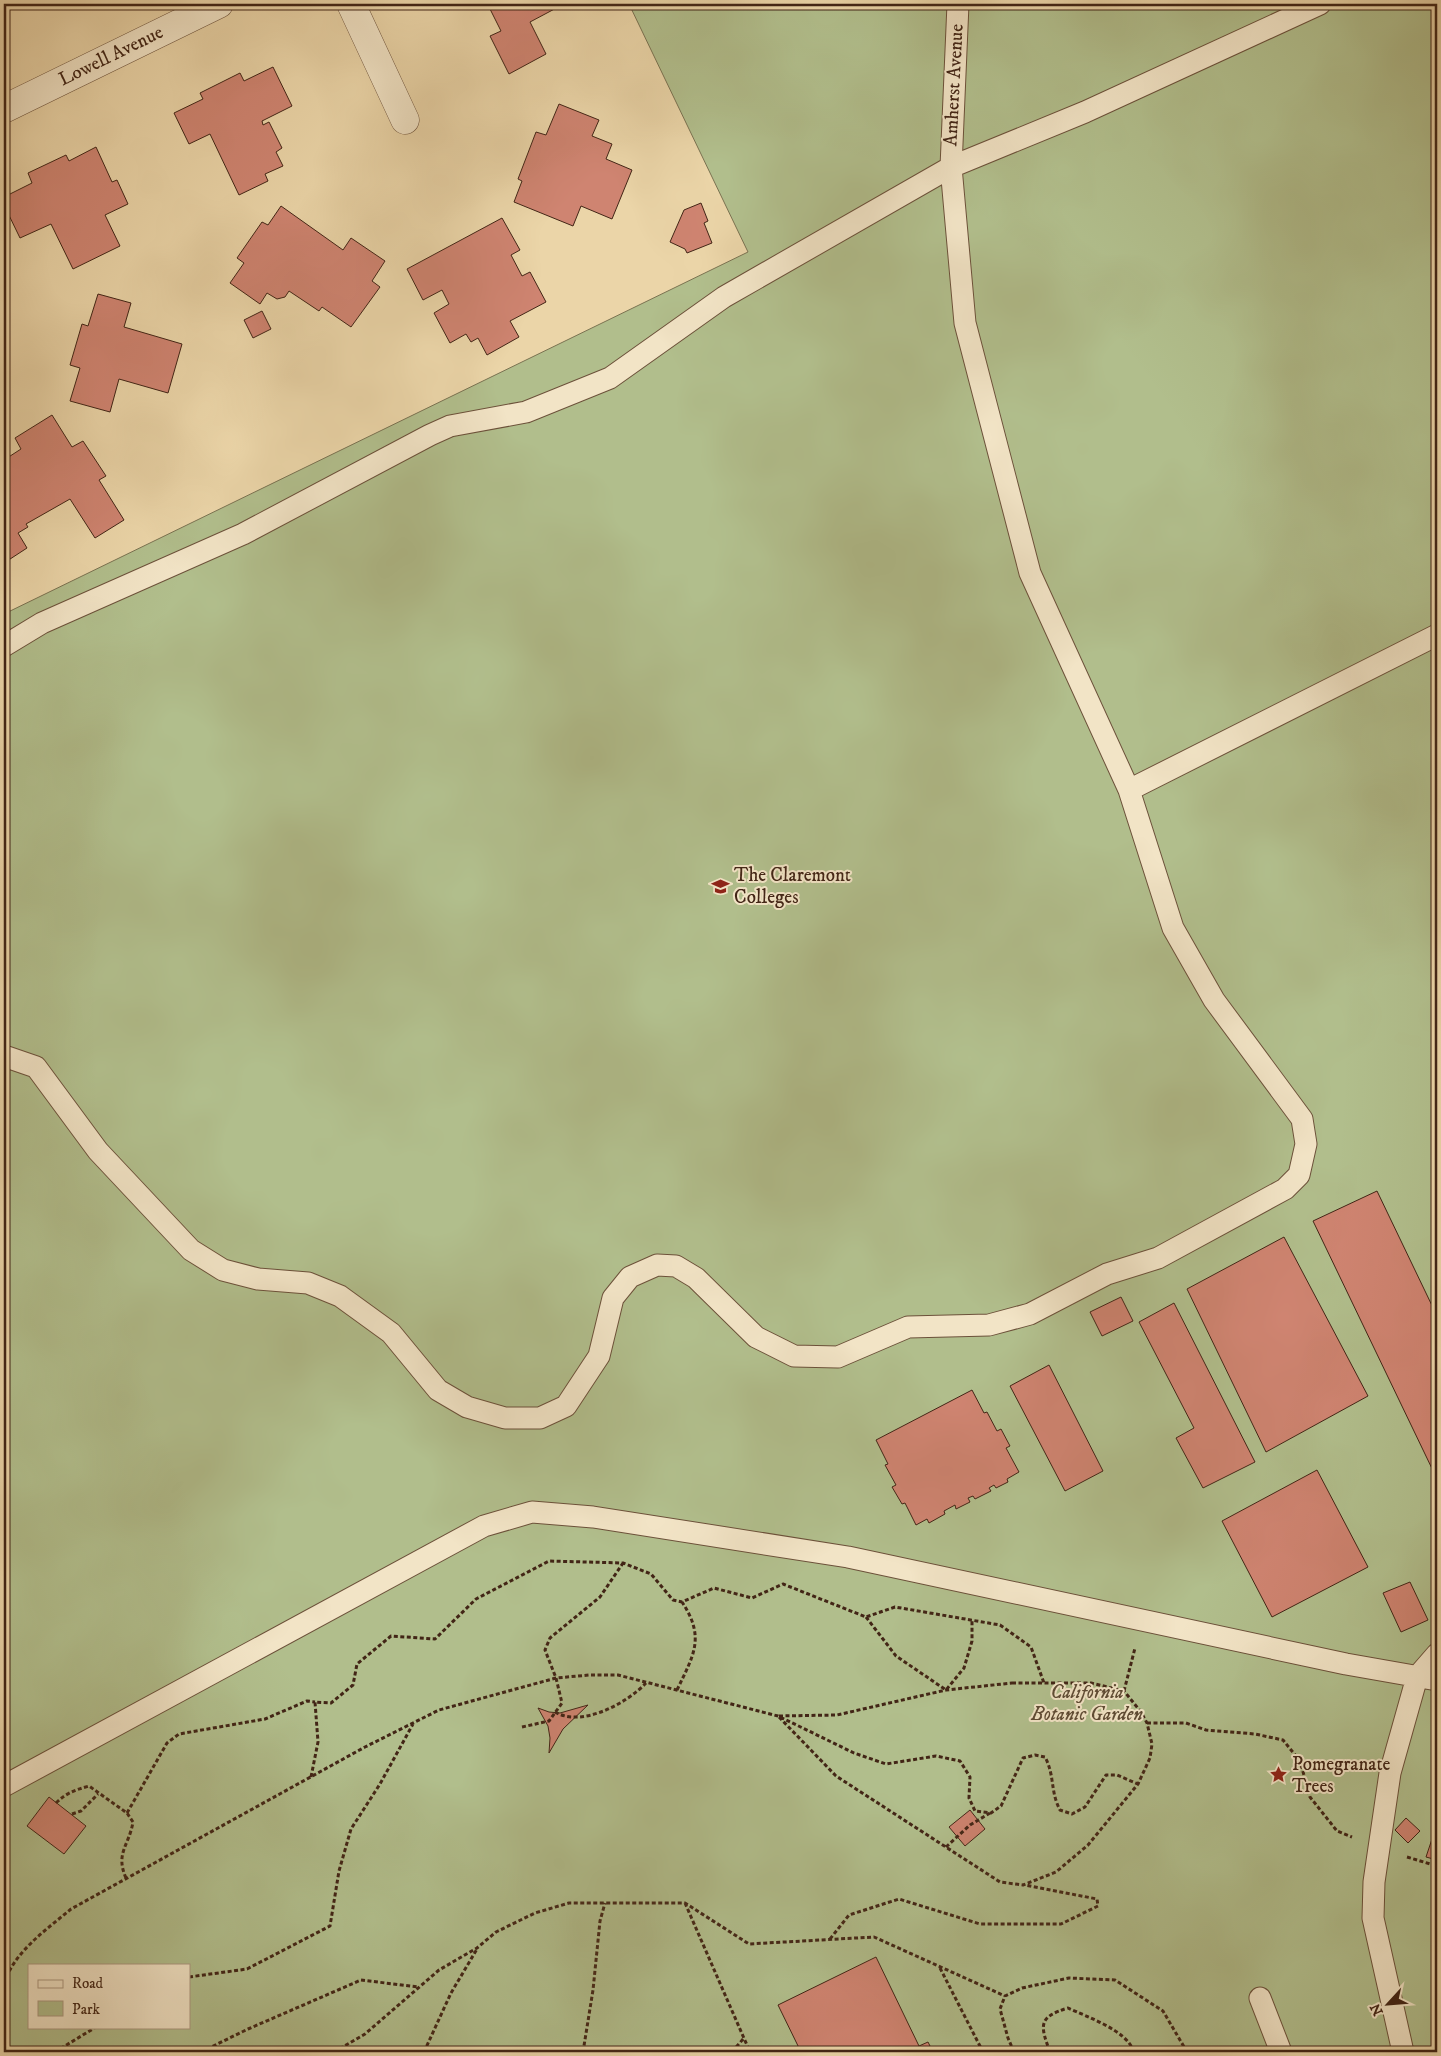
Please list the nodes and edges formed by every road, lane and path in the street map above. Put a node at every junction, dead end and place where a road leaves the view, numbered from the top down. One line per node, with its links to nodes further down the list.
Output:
1 (219, 4): 5 (street, Lowell Avenue)
2 (350, 4): 6 (street)
3 (958, 4): 7 (lane, Amherst Avenue)
4 (1320, 4): 7 (lane)
5 (4, 109)
6 (405, 120)
7 (951, 166): 9 (lane); 10 (lane, Amherst Avenue)
8 (1437, 635): 10 (lane)
9 (4, 646)
10 (1129, 790): 11 (lane, Amherst Avenue)
11 (4, 1056)
12 (623, 1563): 13 (path); 18 (path); 25 (path)
13 (682, 1602): 14 (path); 22 (path)
14 (866, 1617): 15 (path); 23 (path)
15 (972, 1620): 21 (path); 23 (path)
16 (1142, 1620): 19 (lane); 24 (path); 33 (lane)
17 (1437, 1654): 19 (lane)
18 (556, 1678): 20 (path); 26 (path); 28 (path)
19 (1427, 1679): 40 (lane)
20 (647, 1682): 22 (path); 26 (path)
21 (1044, 1683): 23 (path); 24 (path)
22 (676, 1690): 27 (path)
23 (946, 1690): 27 (path)
24 (1124, 1691): 29 (path)
25 (315, 1702): 31 (path); 36 (path)
26 (555, 1712): 30 (path)
27 (778, 1716): 37 (path); 39 (path)
28 (414, 1723): 31 (path); 51 (path)
29 (1147, 1723): 32 (path); 40 (path)
30 (522, 1727)
31 (311, 1777): 41 (path)
32 (1138, 1784): 37 (path); 42 (path)
33 (4, 1786)
34 (98, 1794): 35 (path); 36 (path); 38 (path)
35 (56, 1803)
36 (127, 1813): 41 (path)
37 (991, 1813): 39 (path)
38 (72, 1814)
39 (946, 1848): 42 (path)
40 (1379, 1849): 71 (lane)
41 (126, 1878): 50 (path)
42 (1023, 1885): 47 (path)
43 (1437, 1890): 46 (path)
44 (605, 1903): 45 (path); 48 (path); 62 (path)
45 (685, 1903): 47 (path); 57 (path)
46 (1437, 1933)
47 (829, 1940): 49 (path)
48 (477, 1948): 53 (path); 61 (path)
49 (940, 1967): 54 (path); 65 (path)
50 (6, 1973): 52 (path)
51 (190, 1977)
52 (4, 1983)
53 (419, 1988): 59 (path); 60 (path)
54 (1005, 1996): 66 (path); 69 (path)
55 (1260, 1998): 70 (lane)
56 (94, 2028): 58 (path)
57 (744, 2038): 63 (path); 64 (path)
58 (55, 2052)
59 (201, 2052)
60 (334, 2052)
61 (424, 2052)
62 (583, 2052)
63 (732, 2052)
64 (750, 2052)
65 (983, 2052)
66 (1014, 2052)
67 (1050, 2052): 68 (path)
68 (1134, 2052)
69 (1187, 2052)
70 (1281, 2052)
71 (1403, 2052)

